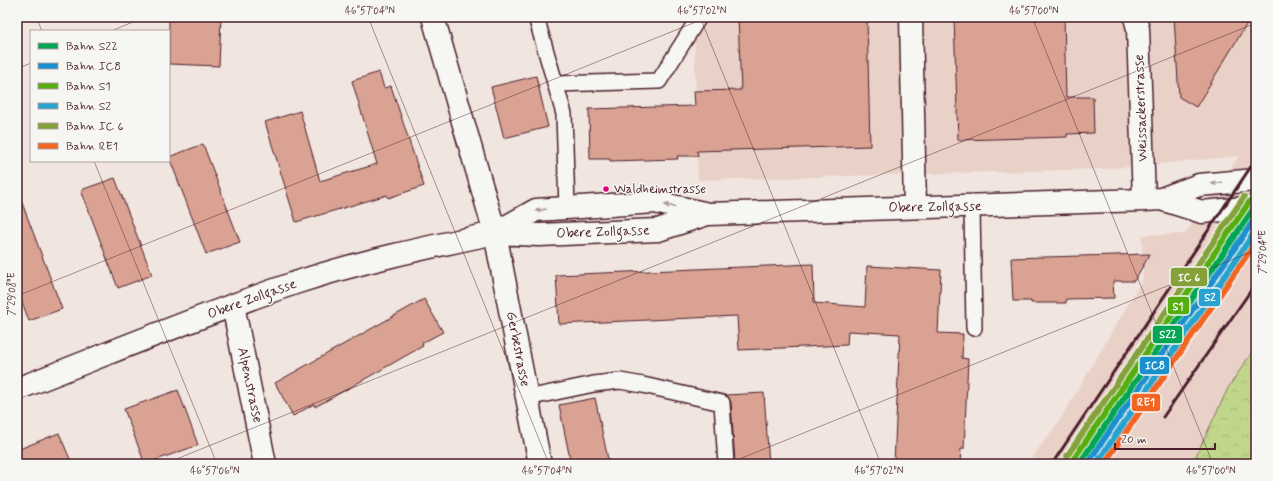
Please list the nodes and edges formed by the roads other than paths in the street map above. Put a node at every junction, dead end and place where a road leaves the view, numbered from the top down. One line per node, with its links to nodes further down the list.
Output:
1 (433, 17): 14 (street)
2 (536, 17): 6 (lane)
3 (699, 17): 6 (lane)
4 (911, 17): 10 (street)
5 (1135, 17): 8 (street, Weissackerstrasse)
6 (555, 84): 12 (lane)
7 (1256, 180): 8 (street, Obere Zollgasse, one-way to 8)
8 (1153, 200): 9 (street, Obere Zollgasse); 11 (street, Obere Zollgasse)
9 (972, 206): 10 (street, Obere Zollgasse); 16 (lane)
10 (916, 207): 13 (street, Obere Zollgasse)
11 (1256, 207)
12 (567, 208): 13 (street, Obere Zollgasse, one-way to 12); 14 (street, Obere Zollgasse, one-way to 14)
13 (708, 214): 14 (street, Obere Zollgasse)
14 (495, 233): 15 (street, Obere Zollgasse); 18 (street, Gerbestrasse)
15 (233, 305): 17 (street, Obere Zollgasse); 19 (street, Alpenstrasse)
16 (974, 328)
17 (17, 389)
18 (527, 398): 20 (street, Gerbestrasse); 21 (lane)
19 (265, 464)
20 (540, 464)
21 (726, 464)

